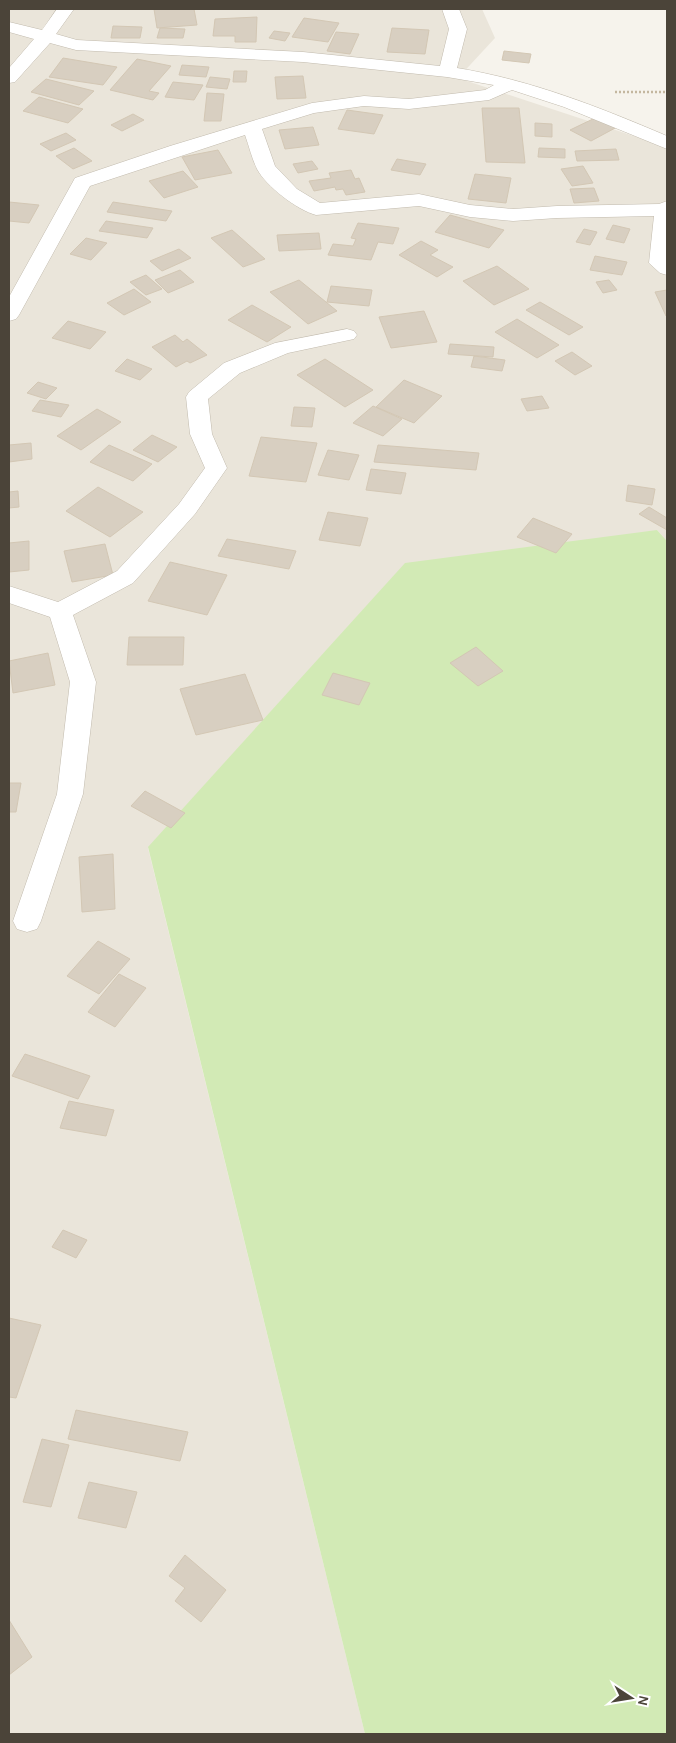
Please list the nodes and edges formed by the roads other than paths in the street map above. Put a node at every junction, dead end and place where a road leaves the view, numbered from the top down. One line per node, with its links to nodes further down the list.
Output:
1 (65, 9): 4 (street)
2 (451, 9): 5 (street)
3 (9, 27): 4 (street)
4 (45, 38): 5 (street); 6 (street)
5 (447, 72): 7 (street)
6 (9, 78)
7 (510, 84): 8 (street); 9 (street)
8 (252, 127): 10 (street); 12 (street)
9 (667, 143)
10 (666, 208): 11 (street)
11 (667, 269)
12 (9, 315)
13 (347, 335): 15 (street)
14 (9, 594): 15 (street)
15 (60, 612): 16 (street)
16 (27, 921)

